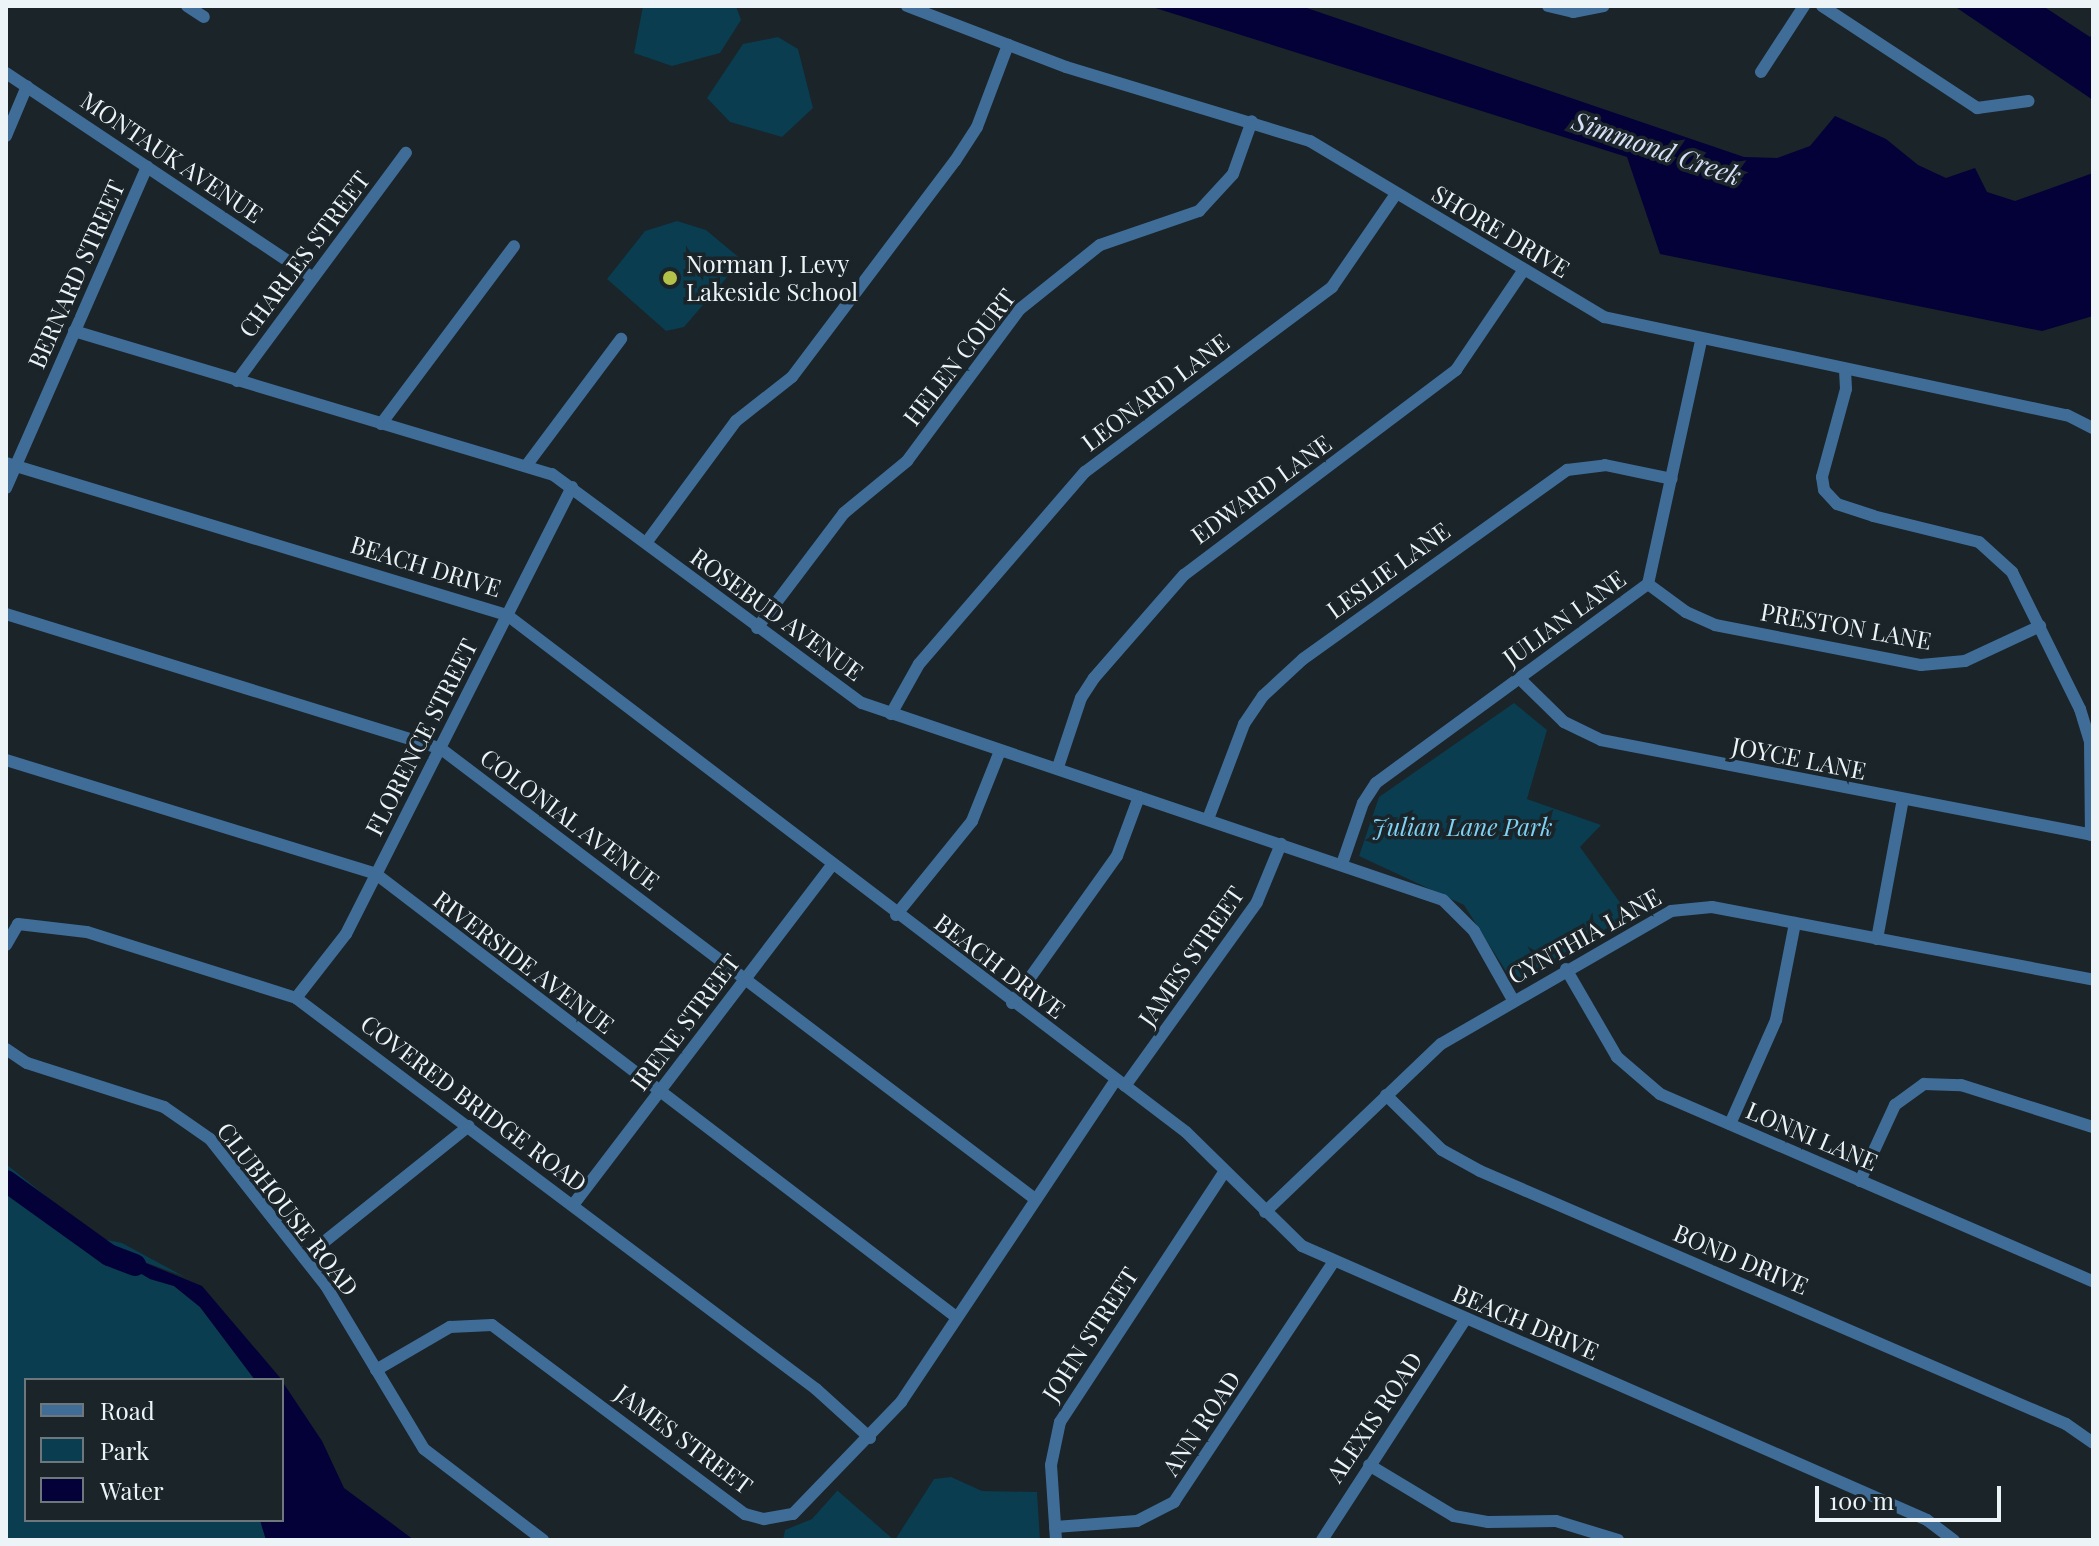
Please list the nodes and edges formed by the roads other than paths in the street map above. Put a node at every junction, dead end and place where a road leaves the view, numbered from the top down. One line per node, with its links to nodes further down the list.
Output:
1 (187, 6): 7 (street)
2 (907, 6): 8 (street, SHORE DRIVE)
3 (1548, 6): 4 (street)
4 (1603, 6)
5 (1804, 6): 9 (street)
6 (1822, 6): 12 (street)
7 (204, 17)
8 (1008, 45): 13 (street, SHORE DRIVE); 33 (street)
9 (1761, 72)
10 (6, 73): 11 (street, MONTAUK AVENUE)
11 (27, 86): 14 (street); 16 (street, MONTAUK AVENUE)
12 (2029, 101)
13 (1252, 121): 17 (street, SHORE DRIVE); 38 (street, HELEN COURT)
14 (6, 136)
15 (406, 153): 20 (street, CHARLES STREET)
16 (147, 167): 20 (street, MONTAUK AVENUE); 21 (street, BERNARD STREET)
17 (1396, 194): 19 (street, SHORE DRIVE); 40 (street, LEONARD LANE)
18 (514, 246): 26 (street)
19 (1523, 271): 23 (street, SHORE DRIVE); 44 (street, EDWARD LANE)
20 (313, 278): 25 (street, CHARLES STREET)
21 (74, 331): 25 (street, ROSEBUD AVENUE); 28 (street, BERNARD STREET)
22 (621, 339): 29 (street)
23 (1701, 340): 24 (street, SHORE DRIVE); 30 (street, JULIAN LANE)
24 (1845, 370): 27 (street, SHORE DRIVE); 37 (street)
25 (237, 381): 26 (street, ROSEBUD AVENUE)
26 (381, 424): 29 (street, ROSEBUD AVENUE)
27 (2093, 428)
28 (11, 464): 32 (street, BERNARD STREET); 36 (street, BEACH DRIVE)
29 (526, 466): 31 (street, ROSEBUD AVENUE)
30 (1672, 479): 34 (street, JULIAN LANE); 47 (street, LESLIE LANE)
31 (572, 487): 33 (street, ROSEBUD AVENUE); 36 (street, FLORENCE STREET)
32 (6, 488)
33 (646, 543): 38 (street, ROSEBUD AVENUE)
34 (1648, 584): 37 (street, PRESTON LANE); 39 (street, JULIAN LANE)
35 (6, 614): 41 (street, COLONIAL AVENUE)
36 (507, 615): 41 (street, FLORENCE STREET); 51 (street, BEACH DRIVE)
37 (2040, 626): 48 (street)
38 (757, 628): 40 (street, ROSEBUD AVENUE)
39 (1519, 678): 46 (street, JOYCE LANE); 50 (street, JULIAN LANE)
40 (891, 714): 42 (street, ROSEBUD AVENUE)
41 (440, 748): 52 (street, FLORENCE STREET); 58 (street, COLONIAL AVENUE)
42 (1000, 751): 44 (street, ROSEBUD AVENUE); 53 (street)
43 (6, 760): 52 (street, RIVERSIDE AVENUE)
44 (1058, 767): 45 (street, ROSEBUD AVENUE)
45 (1139, 797): 47 (street, ROSEBUD AVENUE); 62 (street)
46 (1903, 799): 48 (street, JOYCE LANE); 55 (street)
47 (1208, 819): 49 (street, ROSEBUD AVENUE)
48 (2092, 835)
49 (1281, 844): 50 (street, ROSEBUD AVENUE); 64 (street, JAMES STREET)
50 (1342, 864): 61 (street, ROSEBUD AVENUE)
51 (831, 866): 53 (street, BEACH DRIVE); 58 (street, IRENE STREET)
52 (376, 874): 60 (street, FLORENCE STREET); 65 (street, RIVERSIDE AVENUE)
53 (896, 915): 62 (street, BEACH DRIVE)
54 (1795, 923): 55 (street, CYNTHIA LANE); 57 (street, CYNTHIA LANE); 67 (street)
55 (1877, 939): 59 (street, CYNTHIA LANE)
56 (6, 945): 60 (street, COVERED BRIDGE ROAD)
57 (1566, 969): 61 (street, CYNTHIA LANE); 67 (street, LONNI LANE)
58 (745, 979): 65 (street, IRENE STREET); 72 (street, COLONIAL AVENUE)
59 (2093, 980)
60 (296, 998): 68 (street, COVERED BRIDGE ROAD)
61 (1513, 1000): 66 (street, CYNTHIA LANE)
62 (1012, 1003): 64 (street, BEACH DRIVE)
63 (6, 1049): 75 (street, CLUBHOUSE ROAD)
64 (1120, 1083): 70 (street, BEACH DRIVE); 72 (street, JAMES STREET)
65 (659, 1092): 73 (street, IRENE STREET); 78 (street, RIVERSIDE AVENUE)
66 (1386, 1095): 74 (street, CYNTHIA LANE); 82 (street, BOND DRIVE)
67 (1730, 1124): 71 (street, LONNI LANE)
68 (469, 1126): 73 (street, COVERED BRIDGE ROAD); 75 (street)
69 (2093, 1127): 71 (street)
70 (1224, 1172): 74 (street, BEACH DRIVE); 84 (street, JOHN STREET)
71 (1860, 1181): 77 (street, LONNI LANE)
72 (1035, 1199): 78 (street, JAMES STREET)
73 (573, 1205): 81 (street, COVERED BRIDGE ROAD)
74 (1265, 1212): 76 (street, BEACH DRIVE)
75 (304, 1258): 80 (street, CLUBHOUSE ROAD)
76 (1333, 1263): 79 (street, BEACH DRIVE); 84 (street, ANN ROAD)
77 (2093, 1281)
78 (956, 1317): 81 (street, JAMES STREET)
79 (1465, 1320): 83 (street, ALEXIS ROAD); 88 (street, BEACH DRIVE)
80 (376, 1370): 81 (street, JAMES STREET); 85 (street, CLUBHOUSE ROAD)
81 (870, 1438)
82 (2093, 1443)
83 (1369, 1465): 86 (street, ALEXIS ROAD); 87 (street)
84 (1055, 1533)
85 (543, 1540)
86 (1322, 1540)
87 (1618, 1540)
88 (1954, 1540)

